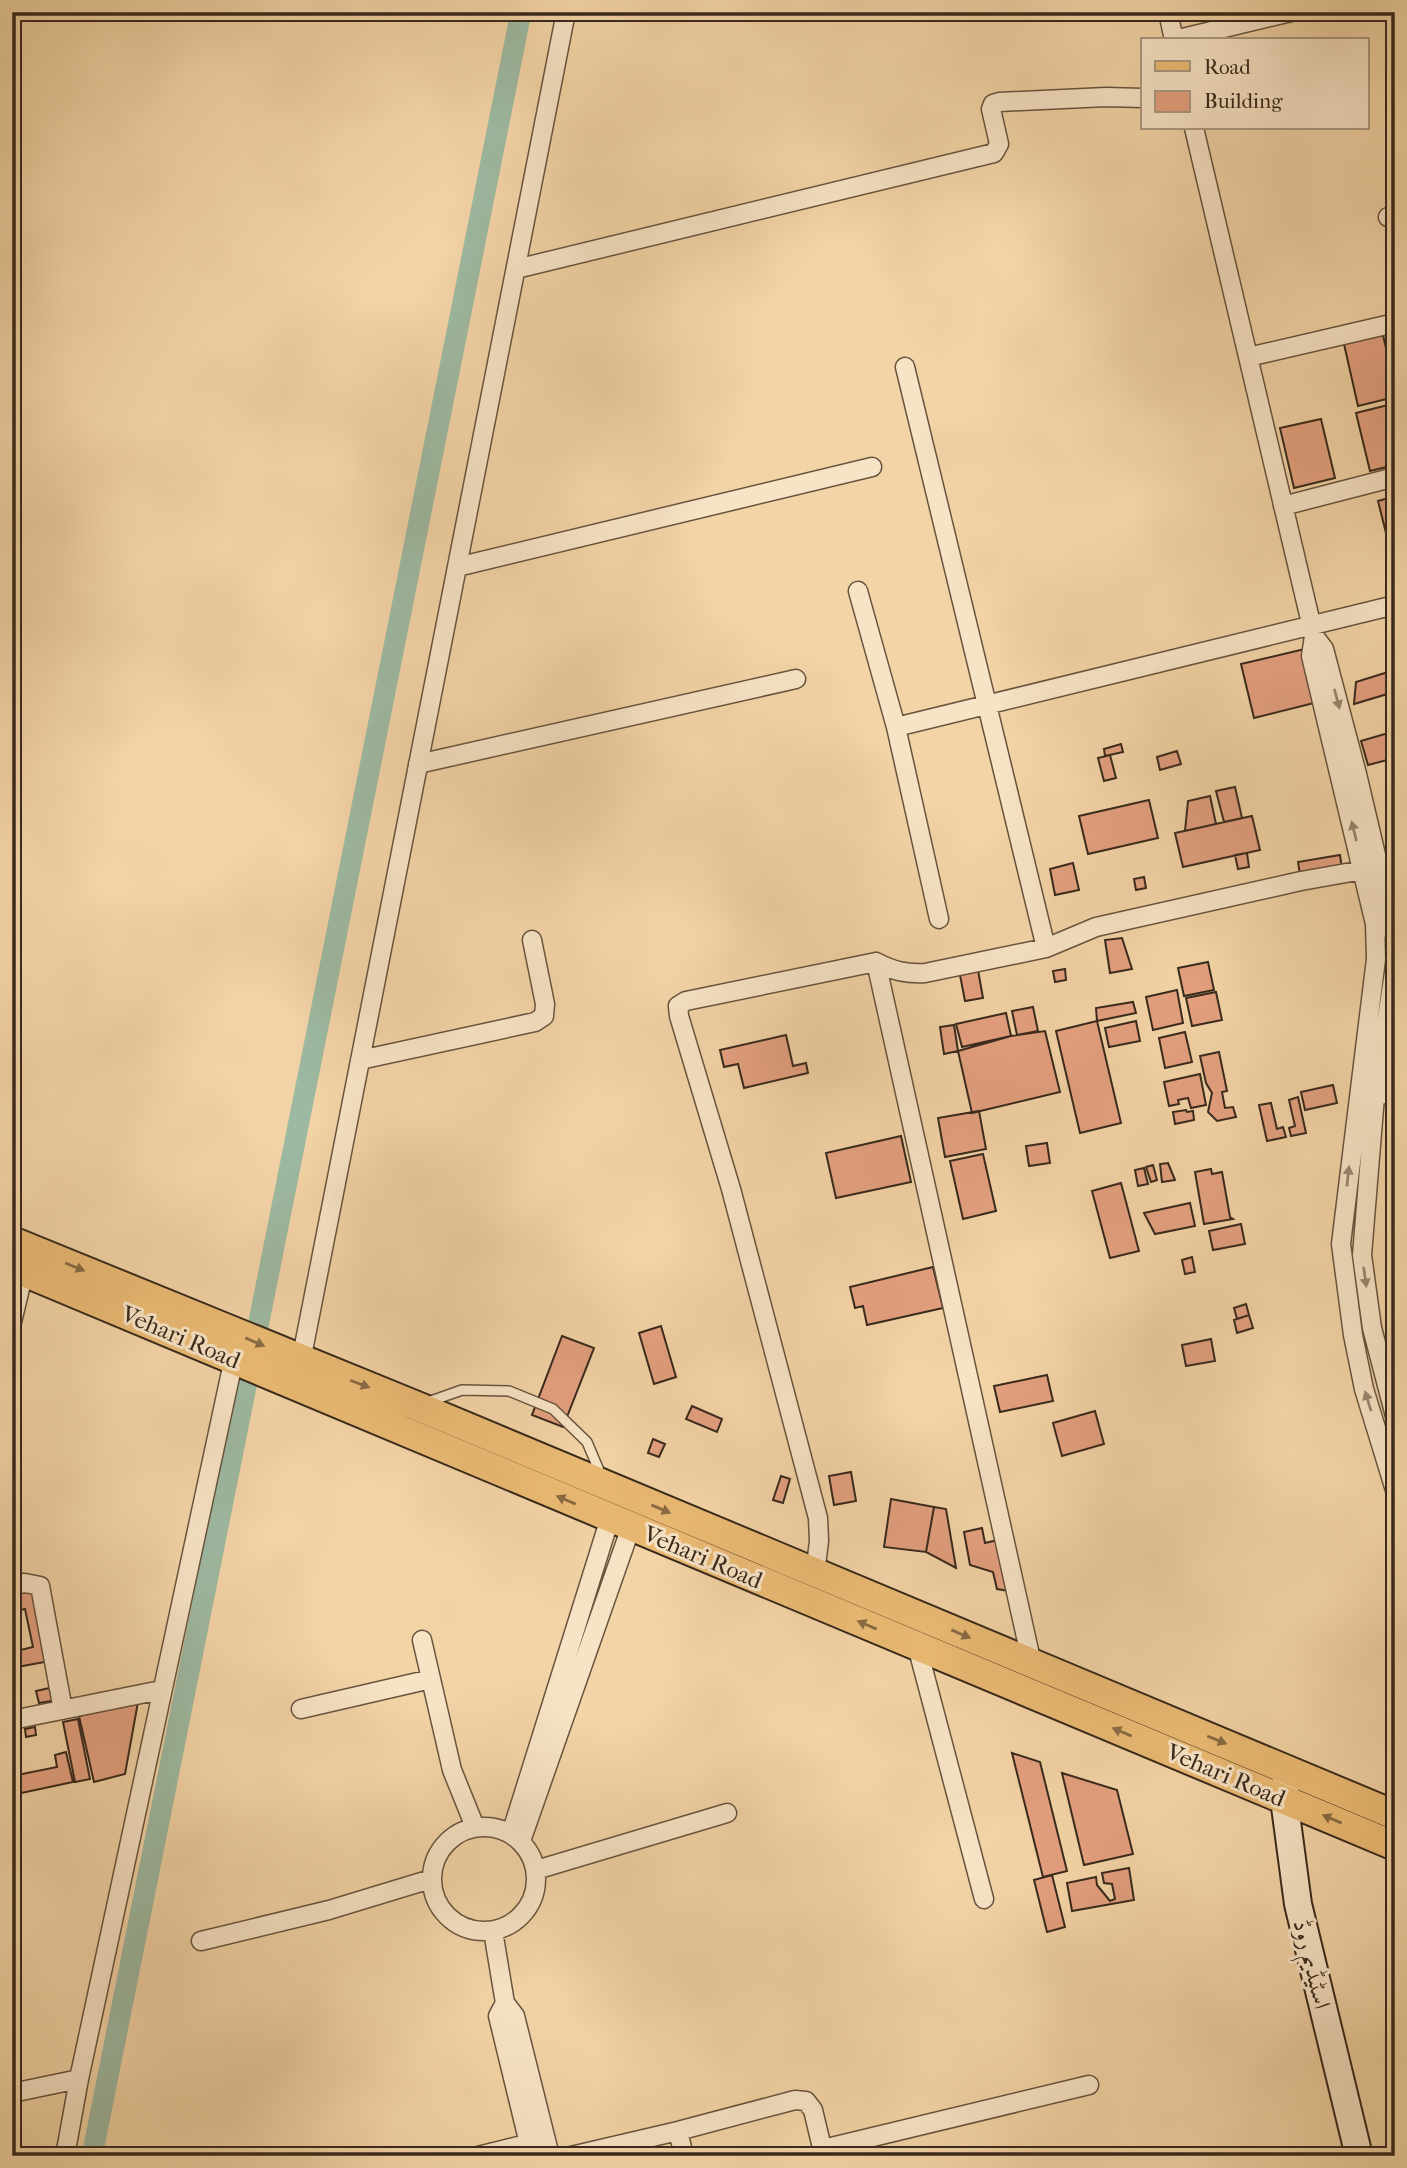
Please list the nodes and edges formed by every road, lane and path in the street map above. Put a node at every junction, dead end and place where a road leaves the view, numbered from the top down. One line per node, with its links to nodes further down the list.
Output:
1 (566, 12): 8 (street)
2 (1168, 12): 4 (street)
3 (1291, 12): 5 (street)
4 (1174, 38)
5 (1182, 38)
6 (1141, 98): 8 (street)
7 (1194, 130): 10 (street)
8 (516, 269): 15 (street)
9 (1395, 323): 10 (street)
10 (1248, 357): 14 (street)
11 (905, 367): 20 (street)
12 (872, 467): 15 (street)
13 (1395, 477): 14 (street)
14 (1283, 506): 18 (street)
15 (457, 567): 22 (street)
16 (858, 591): 21 (street)
17 (1395, 605): 18 (street)
18 (1312, 631): 20 (street); 23 (street, one-way to 18); 25 (street, one-way to 25)
19 (796, 679): 22 (street)
20 (989, 705): 21 (street); 28 (street)
21 (895, 727): 24 (street)
22 (418, 764): 31 (street)
23 (1363, 870): 25 (street); 28 (street)
24 (939, 919)
25 (1387, 923): 27 (street); 42 (street, one-way to 25)
26 (532, 940): 31 (street)
27 (1395, 947)
28 (1046, 948): 29 (street)
29 (876, 962): 44 (street); 48 (street)
30 (1395, 966): 33 (street)
31 (360, 1060): 38 (street)
32 (1395, 1092): 33 (street)
33 (1375, 1097): 39 (street, one-way to 39)
34 (12, 1241): 38 (main road, Vehari Road, one-way to 38)
35 (18, 1269): 36 (street); 37 (main road, Vehari Road)
36 (12, 1322)
37 (233, 1358): 40 (main road, Vehari Road); 50 (street)
38 (299, 1360): 40 (main road, Vehari Road, one-way to 40)
39 (1390, 1375): 41 (street)
40 (405, 1416): 43 (main road, Vehari Road); 43 (lane)
41 (1395, 1416)
42 (1395, 1490)
43 (612, 1507): 44 (main road, Vehari Road, one-way to 44); 47 (main road, Vehari Road, one-way to 43); 59 (street)
44 (815, 1574): 48 (main road, Vehari Road, one-way to 48)
45 (12, 1585): 52 (street)
46 (422, 1640): 49 (street)
47 (917, 1646): 55 (main road, Vehari Road, one-way to 47); 63 (street)
48 (1032, 1664): 54 (main road, Vehari Road, one-way to 54)
49 (431, 1679): 51 (street); 58 (street)
50 (161, 1690): 52 (street); 66 (street)
51 (302, 1709)
52 (63, 1710): 53 (street)
53 (12, 1720)
54 (1287, 1769): 55 (main road, اسٹیڈیم روڈ); 57 (main road, Vehari Road)
55 (1284, 1799): 60 (main road, Vehari Road, one-way to 55); 76 (main road, اسٹیڈیم روڈ)
56 (727, 1813): 61 (street)
57 (1395, 1815)
58 (475, 1827): 59 (street); 62 (street)
59 (516, 1838): 61 (street)
60 (1395, 1846)
61 (536, 1870): 64 (street)
62 (431, 1879): 64 (street); 65 (street)
63 (984, 1899)
64 (493, 1931): 70 (street)
65 (201, 1941)
66 (79, 2079): 68 (street); 72 (street)
67 (1089, 2085): 71 (street)
68 (12, 2093)
69 (678, 2131): 71 (street); 74 (street); 75 (street)
70 (539, 2149): 73 (street)
71 (823, 2152)
72 (65, 2156)
73 (478, 2156)
74 (571, 2156)
75 (684, 2156)
76 (1359, 2156)

